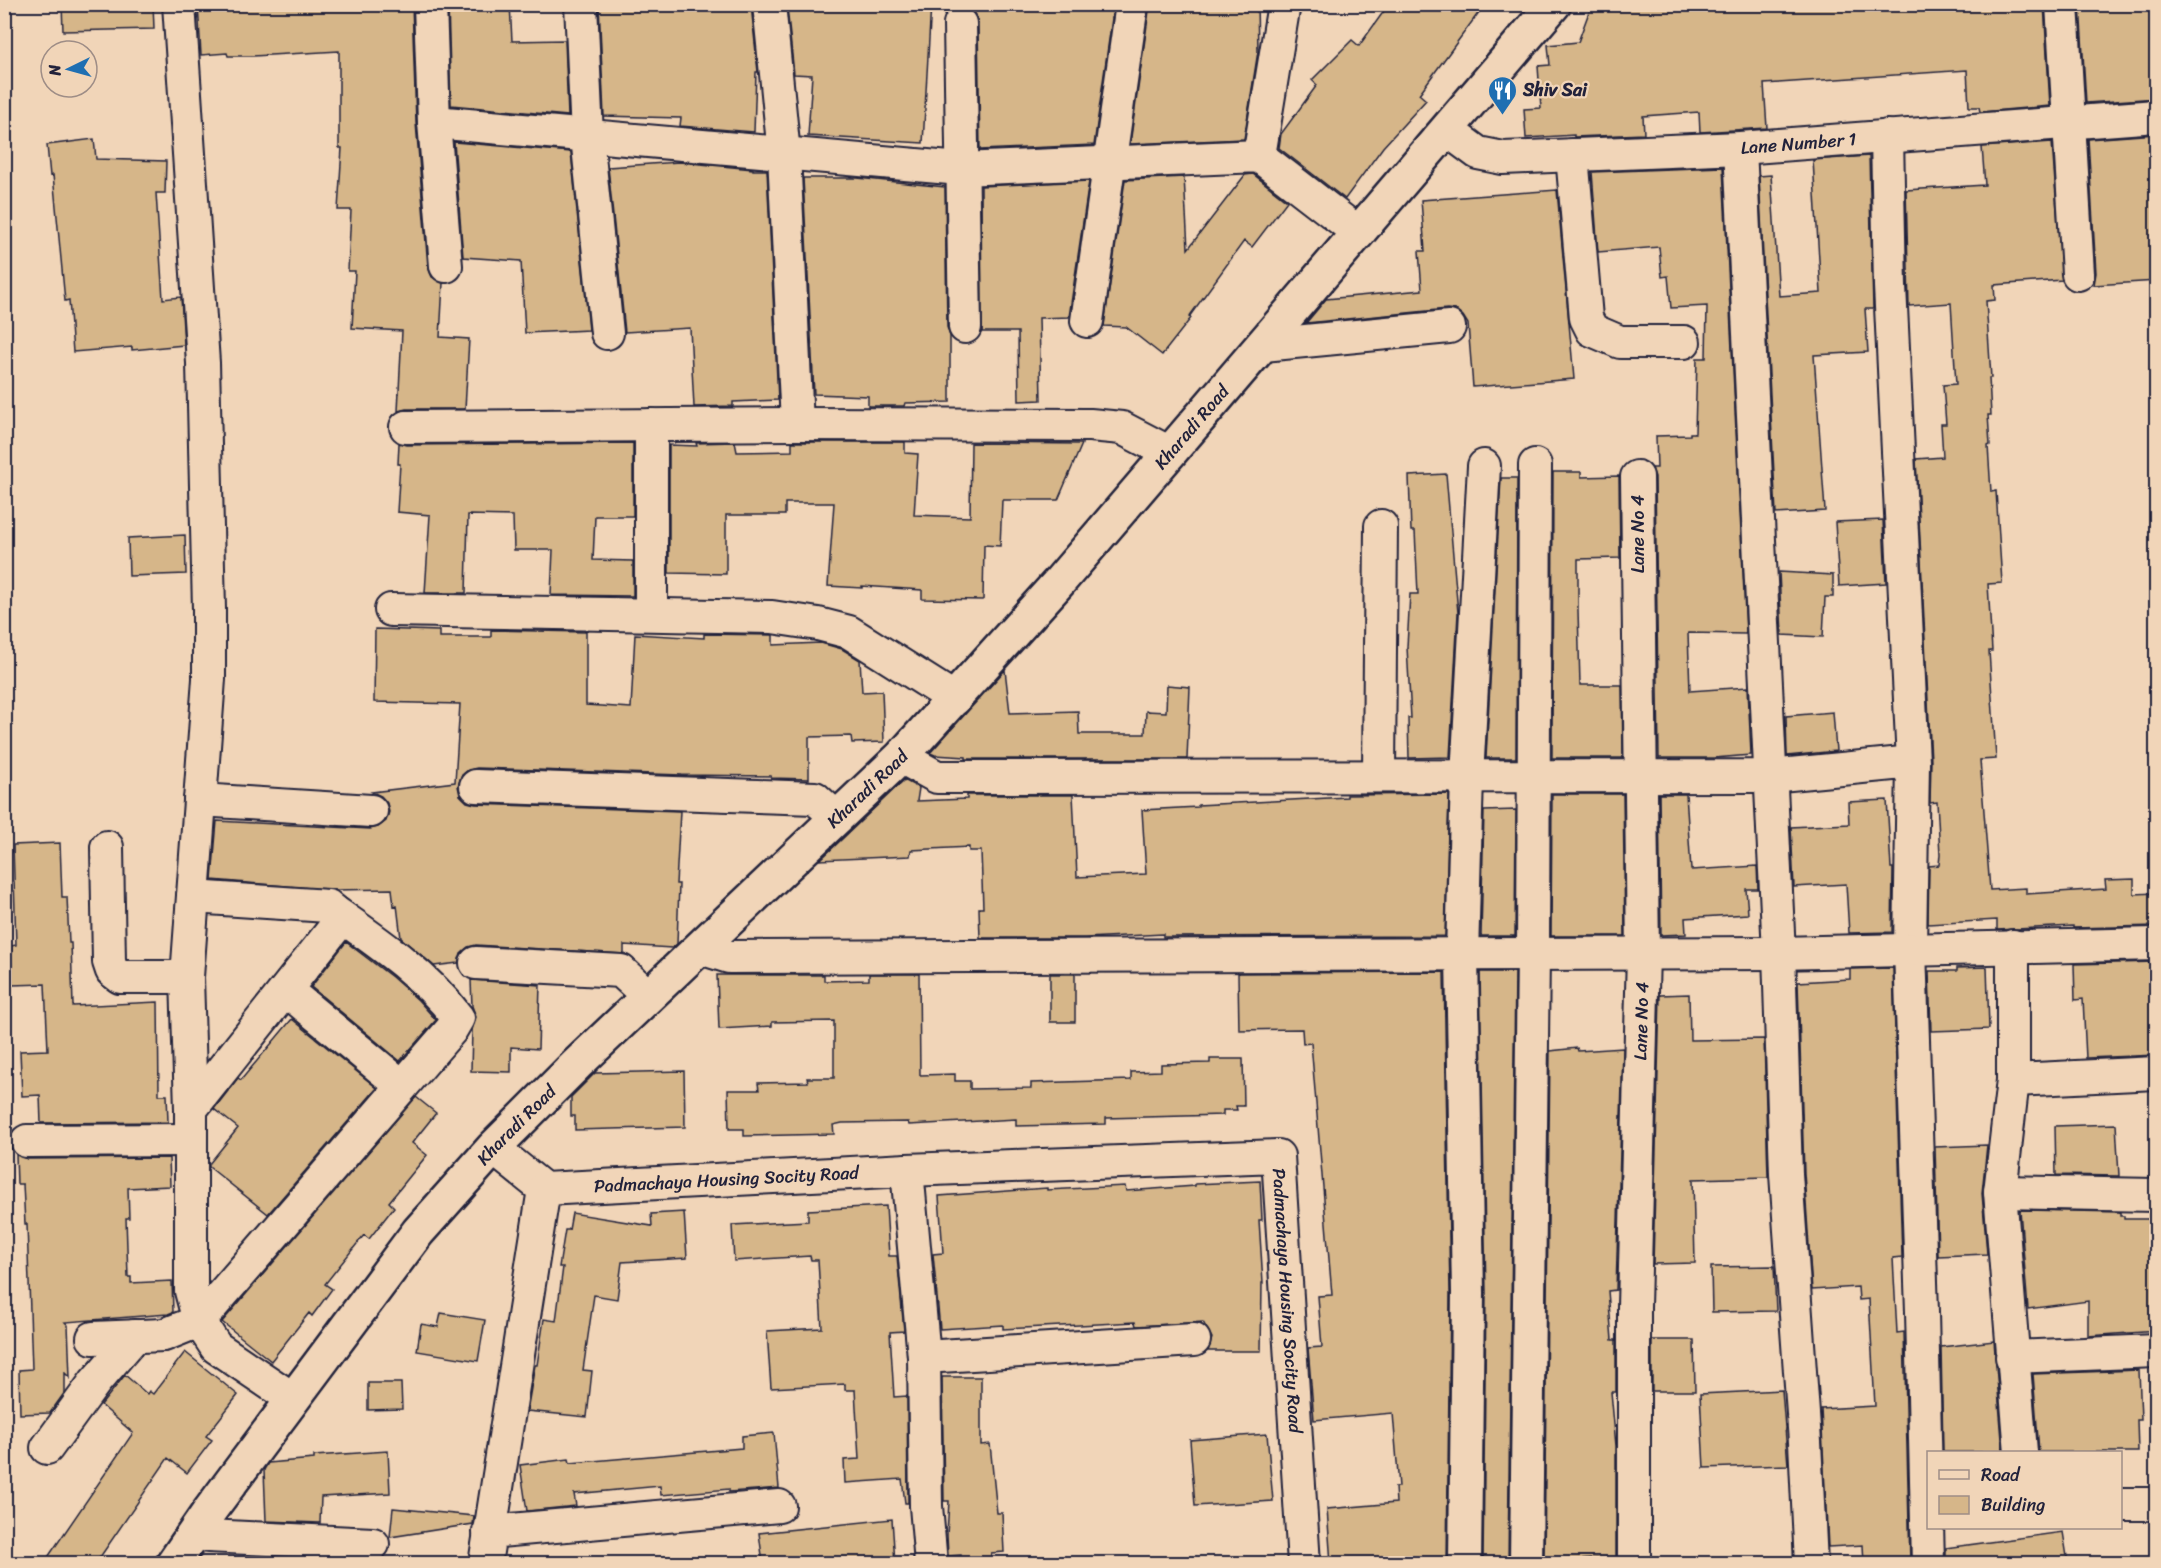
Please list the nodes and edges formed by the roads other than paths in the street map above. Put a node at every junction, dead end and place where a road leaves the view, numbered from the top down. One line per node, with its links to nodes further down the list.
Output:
1 (179, 4): 50 (street)
2 (430, 4): 11 (street)
3 (581, 4): 14 (street)
4 (769, 4): 17 (street)
5 (1132, 4): 20 (street)
6 (1284, 4): 18 (street)
7 (1554, 4): 13 (street, Kharadi Road)
8 (2062, 4): 12 (street)
9 (960, 24): 21 (street)
10 (2157, 116): 12 (street, Lane Number 1)
11 (434, 122): 14 (street); 23 (street)
12 (2068, 123): 15 (street, Lane Number 1); 24 (street)
13 (1447, 130): 19 (street, Lane Number 1); 22 (street, Kharadi Road)
14 (587, 136): 17 (street); 28 (street)
15 (1887, 136): 16 (street, Lane Number 1); 43 (street)
16 (1740, 148): 19 (street, Lane Number 1); 47 (street)
17 (784, 154): 21 (street); 31 (street)
18 (1260, 156): 20 (street); 22 (street)
19 (1572, 156): 29 (street)
20 (1109, 163): 21 (street); 25 (street)
21 (961, 168): 26 (street)
22 (1359, 233): 30 (street, Kharadi Road)
23 (446, 266)
24 (2078, 274)
25 (1087, 321)
26 (965, 327)
27 (1449, 327): 30 (street)
28 (607, 333)
29 (1684, 342)
30 (1263, 345): 34 (street, Kharadi Road)
31 (797, 424): 32 (street); 34 (street)
32 (651, 425): 33 (street); 40 (street)
33 (406, 427)
34 (1170, 453): 41 (street, Kharadi Road)
35 (1535, 465): 45 (street)
36 (1485, 466): 48 (street)
37 (1637, 477): 46 (street, Lane No 4)
38 (1381, 526): 44 (street)
39 (391, 610): 40 (street)
40 (651, 614): 41 (street)
41 (955, 699): 42 (street, Kharadi Road)
42 (901, 757): 44 (street); 52 (street, Kharadi Road)
43 (1913, 762): 47 (street); 59 (street)
44 (1379, 776): 48 (street)
45 (1533, 776): 46 (street); 48 (street); 62 (street)
46 (1639, 776): 47 (street); 60 (street, Lane No 4)
47 (1770, 776): 61 (street)
48 (1467, 777): 63 (street)
49 (476, 786): 52 (street)
50 (200, 800): 51 (street); 54 (street)
51 (371, 811)
52 (837, 818): 58 (street, Kharadi Road)
53 (107, 847): 65 (street)
54 (193, 897): 55 (street); 65 (street)
55 (332, 910): 66 (street); 70 (street)
56 (2157, 944): 57 (street)
57 (2013, 946): 59 (street); 69 (street)
58 (700, 948): 63 (street); 67 (street, Kharadi Road)
59 (1910, 949): 61 (street); 92 (street)
60 (1643, 953): 61 (street); 62 (street); 103 (street, Lane No 4)
61 (1779, 953): 104 (street)
62 (1533, 954): 63 (street); 102 (street)
63 (1462, 955): 101 (street)
64 (476, 963): 67 (street)
65 (187, 977): 71 (street)
66 (286, 990): 70 (street); 71 (street)
67 (648, 996): 74 (street, Kharadi Road)
68 (2157, 1073): 69 (street)
69 (2013, 1080): 77 (street)
70 (402, 1086): 79 (street)
71 (191, 1109): 72 (street)
72 (190, 1140): 73 (street); 79 (street)
73 (27, 1141)
74 (493, 1148): 76 (street); 86 (street, Kharadi Road)
75 (907, 1170): 76 (street, Padmachaya Housing Socity Road); 84 (street); 100 (street, Padmachaya Housing Socity Road)
76 (544, 1189): 94 (street)
77 (2000, 1192): 78 (street); 85 (street)
78 (2157, 1194)
79 (199, 1321): 80 (street); 86 (street)
80 (135, 1336): 81 (street); 87 (street)
81 (93, 1338)
82 (1194, 1340): 84 (street)
83 (2157, 1351): 85 (street)
84 (924, 1357): 99 (street)
85 (2012, 1357): 88 (street)
86 (293, 1399): 95 (street, Kharadi Road)
87 (47, 1448)
88 (2021, 1451)
89 (2122, 1504): 90 (street)
90 (2157, 1504)
91 (779, 1506): 94 (street)
92 (1927, 1521)
93 (1927, 1529): 105 (street)
94 (489, 1532): 98 (street)
95 (208, 1537): 96 (street); 97 (street, Kharadi Road)
96 (373, 1544)
97 (173, 1563)
98 (484, 1563)
99 (931, 1563)
100 (1304, 1563)
101 (1465, 1563)
102 (1526, 1563)
103 (1634, 1563)
104 (1811, 1563)
105 (1928, 1563)

